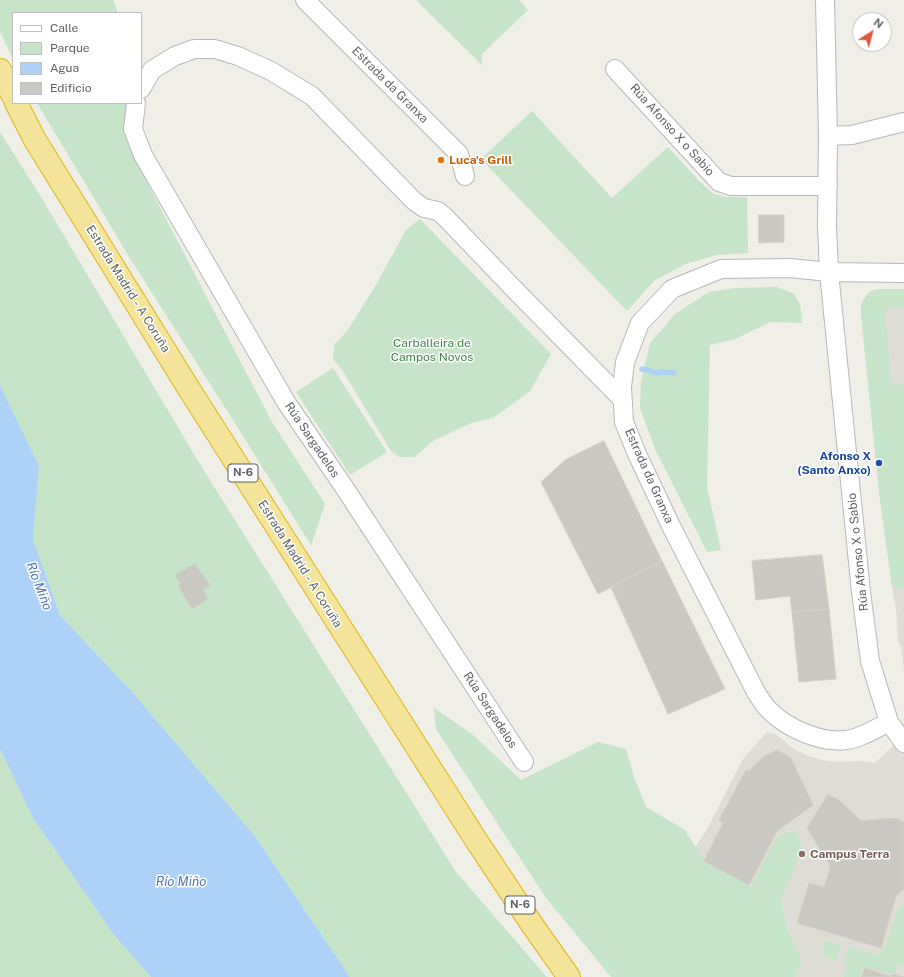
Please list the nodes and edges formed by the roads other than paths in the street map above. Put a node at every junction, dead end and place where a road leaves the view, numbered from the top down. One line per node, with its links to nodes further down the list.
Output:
1 (305, 0): 11 (street, Estrada da Granxa)
2 (825, 0): 10 (street, Rúa Afonso X o Sabio)
3 (616, 69): 12 (street, Rúa Afonso X o Sabio)
4 (0, 70): 6 (highway)
5 (142, 87): 15 (street)
6 (12, 94)
7 (17, 104): 19 (highway, Estrada Madrid - A Coruña / N-6)
8 (136, 104): 18 (street, Rúa Sargadelos)
9 (904, 122): 10 (street)
10 (828, 136): 12 (street, Rúa Afonso X o Sabio)
11 (465, 176)
12 (828, 186): 13 (street, Rúa Afonso X o Sabio)
13 (829, 272): 14 (street, Estrada da Granxa); 15 (street, Estrada da Granxa); 16 (street, Rúa Afonso X o Sabio)
14 (904, 273)
15 (622, 398): 16 (street, Estrada da Granxa)
16 (889, 722): 17 (street, Rúa Afonso X o Sabio)
17 (904, 743)
18 (524, 762)
19 (569, 977)

